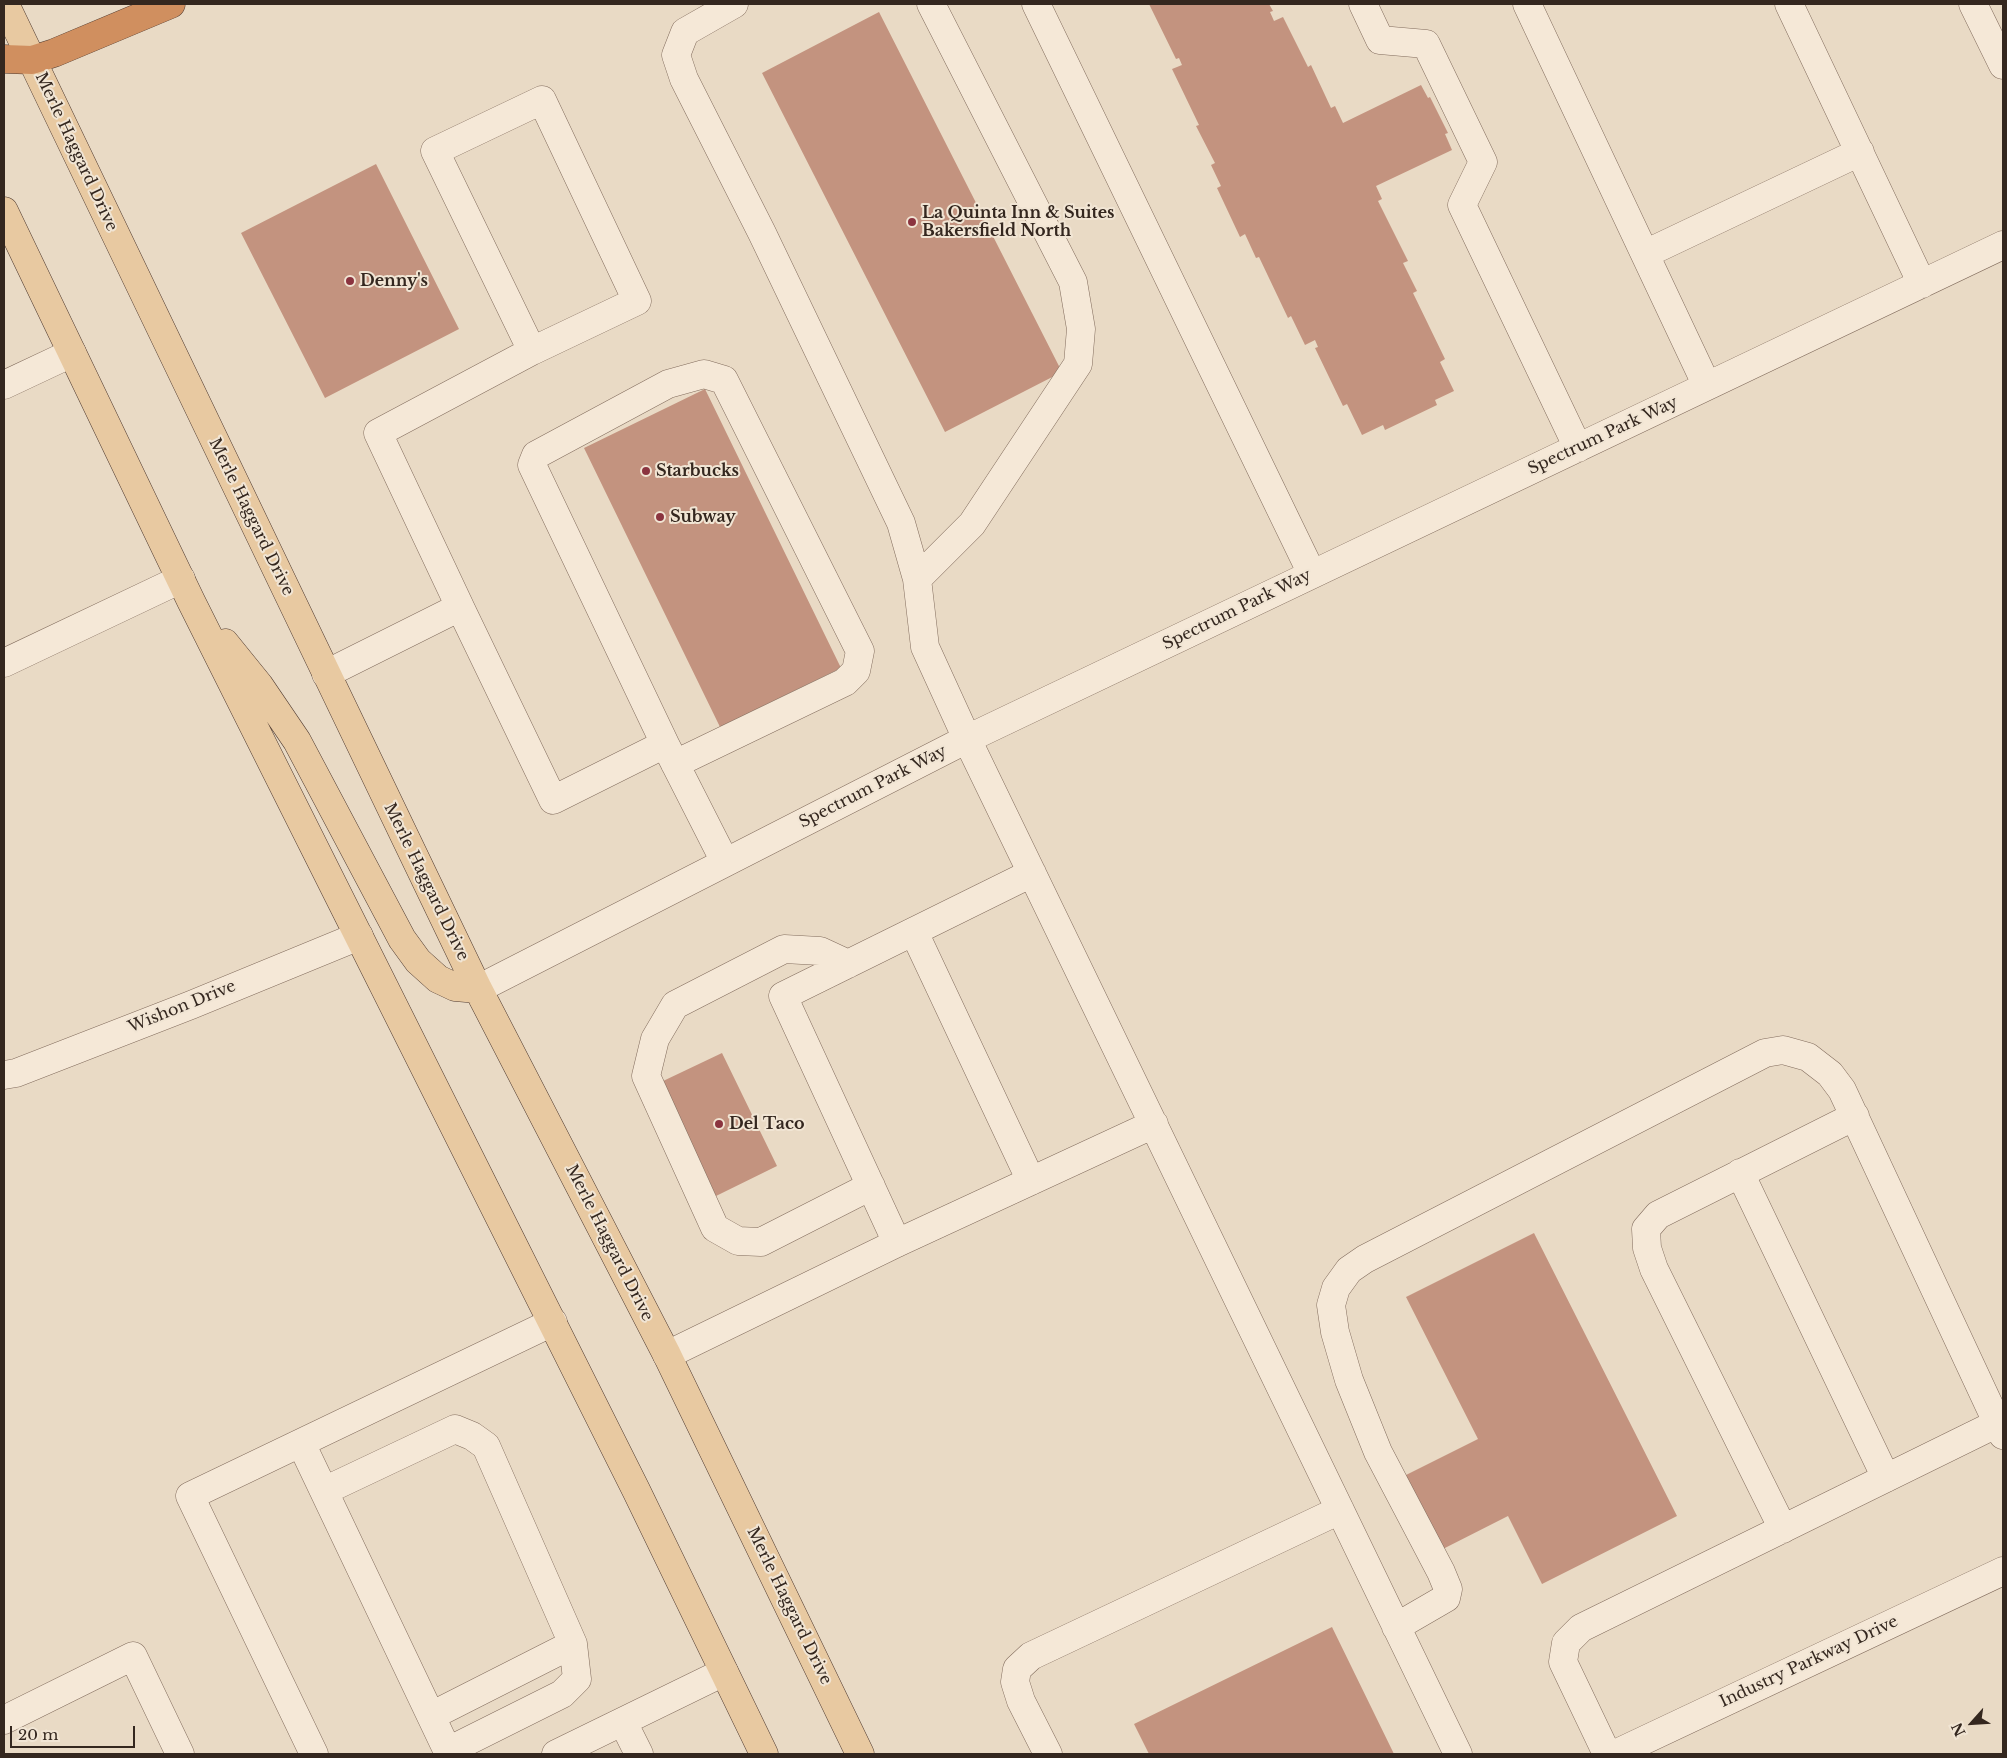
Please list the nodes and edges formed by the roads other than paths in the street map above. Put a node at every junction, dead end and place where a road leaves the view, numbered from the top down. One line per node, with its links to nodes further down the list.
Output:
1 (5, 4): 11 (main road, Merle Haggard Drive)
2 (171, 4): 11 (highway)
3 (734, 4): 24 (street)
4 (931, 4): 24 (street)
5 (1036, 4): 23 (street)
6 (1363, 4): 22 (street)
7 (1527, 4): 16 (street)
8 (1788, 4): 13 (street)
9 (1973, 4): 12 (street)
10 (4, 59): 11 (highway)
11 (32, 60): 28 (main road, Merle Haggard Drive)
12 (2003, 65)
13 (1860, 152): 16 (street); 17 (street)
14 (4, 211): 19 (main road)
15 (2003, 245): 17 (street, Spectrum Park Way)
16 (1646, 254): 21 (street)
17 (1922, 284): 21 (street, Spectrum Park Way)
18 (532, 351): 18 (street); 26 (street)
19 (72, 353): 20 (street); 25 (main road)
20 (4, 385)
21 (1707, 386): 22 (street, Spectrum Park Way)
22 (1578, 448): 23 (street, Spectrum Park Way)
23 (1312, 574): 29 (street, Spectrum Park Way)
24 (918, 579): 29 (street)
25 (186, 590): 27 (street); 34 (main road); 36 (main road)
26 (460, 608): 28 (street); 30 (street)
27 (4, 663)
28 (326, 674): 36 (main road, Merle Haggard Drive)
29 (967, 739): 31 (street, Spectrum Park Way); 32 (street)
30 (670, 754): 30 (street); 31 (street)
31 (725, 862): 36 (street, Spectrum Park Way)
32 (1032, 873): 33 (street); 39 (street)
33 (914, 932): 35 (street); 41 (street)
34 (360, 936): 37 (street, Wishon Drive); 44 (main road)
35 (848, 964): 42 (street); 42 (street)
36 (478, 990): 45 (main road, Merle Haggard Drive)
37 (4, 1075)
38 (1855, 1116): 40 (street); 46 (street); 53 (street)
39 (1154, 1124): 41 (street); 50 (street)
40 (1740, 1173): 48 (street); 51 (street)
41 (1031, 1181): 43 (street)
42 (871, 1186): 43 (street)
43 (897, 1243): 45 (street)
44 (553, 1322): 47 (street); 55 (main road)
45 (667, 1355): 65 (main road, Merle Haggard Drive)
46 (2000, 1429): 48 (street)
47 (301, 1442): 49 (street); 61 (street)
48 (1886, 1478): 51 (street)
49 (324, 1491): 54 (street); 56 (street)
50 (1340, 1510): 53 (street); 66 (street)
51 (1783, 1528): 68 (street)
52 (2003, 1570): 69 (street, Industry Parkway Drive)
53 (1396, 1627): 67 (street)
54 (573, 1644): 56 (street); 59 (street)
55 (724, 1672): 58 (street); 64 (main road)
56 (431, 1716): 59 (street)
57 (4, 1720): 60 (street)
58 (623, 1722): 62 (street); 63 (street)
59 (448, 1753)
60 (180, 1754)
61 (314, 1754)
62 (556, 1754)
63 (638, 1754)
64 (764, 1754)
65 (860, 1754)
66 (1048, 1754)
67 (1458, 1754)
68 (1607, 1754)
69 (1615, 1754)

